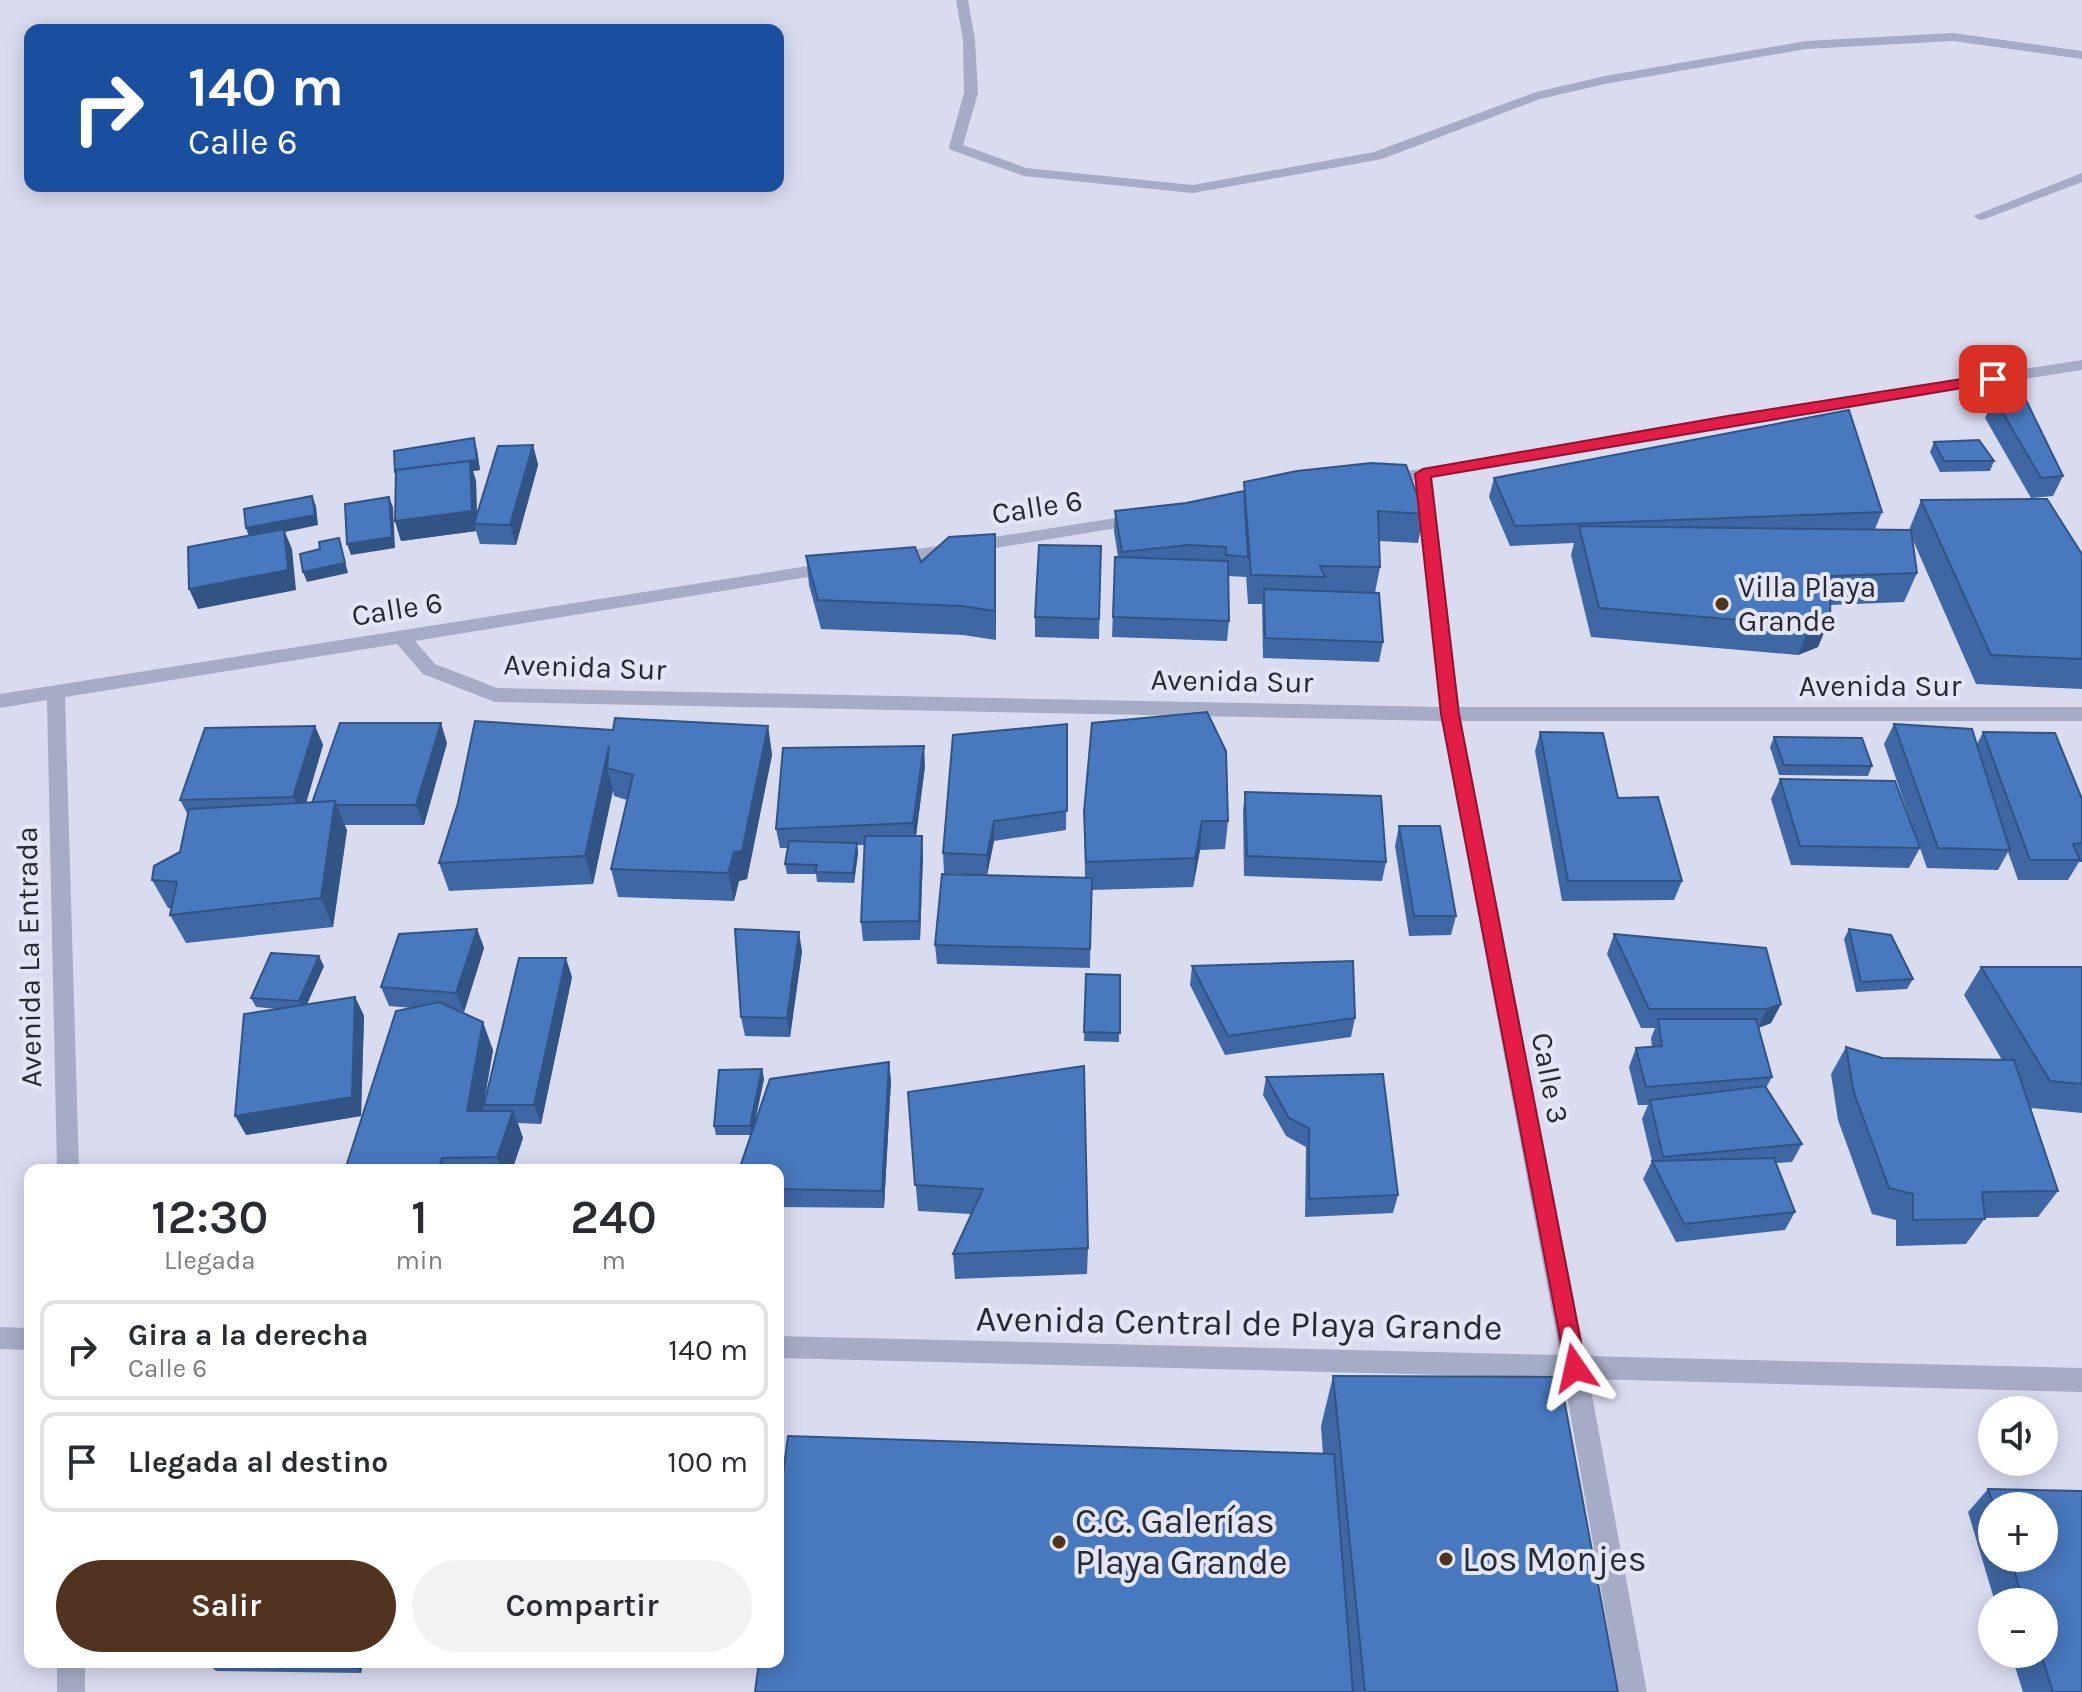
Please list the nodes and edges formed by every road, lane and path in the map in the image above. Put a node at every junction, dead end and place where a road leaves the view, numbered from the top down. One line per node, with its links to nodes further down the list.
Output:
1 (962, 0): 2 (street)
2 (2082, 55)
3 (2082, 177): 4 (street)
4 (1980, 216)
5 (2082, 365): 6 (street)
6 (1423, 474): 7 (street); 12 (street, Calle 3)
7 (1376, 482)
8 (1156, 517): 9 (street, Calle 6)
9 (401, 637): 10 (street, Calle 6); 12 (street, Avenida Sur)
10 (56, 694): 11 (street, Calle 6); 14 (street, Avenida La Entrada)
11 (0, 701)
12 (1450, 714): 13 (street, Avenida Sur); 18 (street, Calle 3)
13 (2082, 714)
14 (68, 1164)
15 (0, 1338): 16 (street)
16 (24, 1339)
17 (784, 1347): 18 (street, Avenida Central de Playa Grande)
18 (1575, 1368): 19 (street, Avenida Central de Playa Grande); 22 (street, Calle 3)
19 (2082, 1380)
20 (71, 1668): 21 (street)
21 (71, 1692)
22 (1633, 1692)

